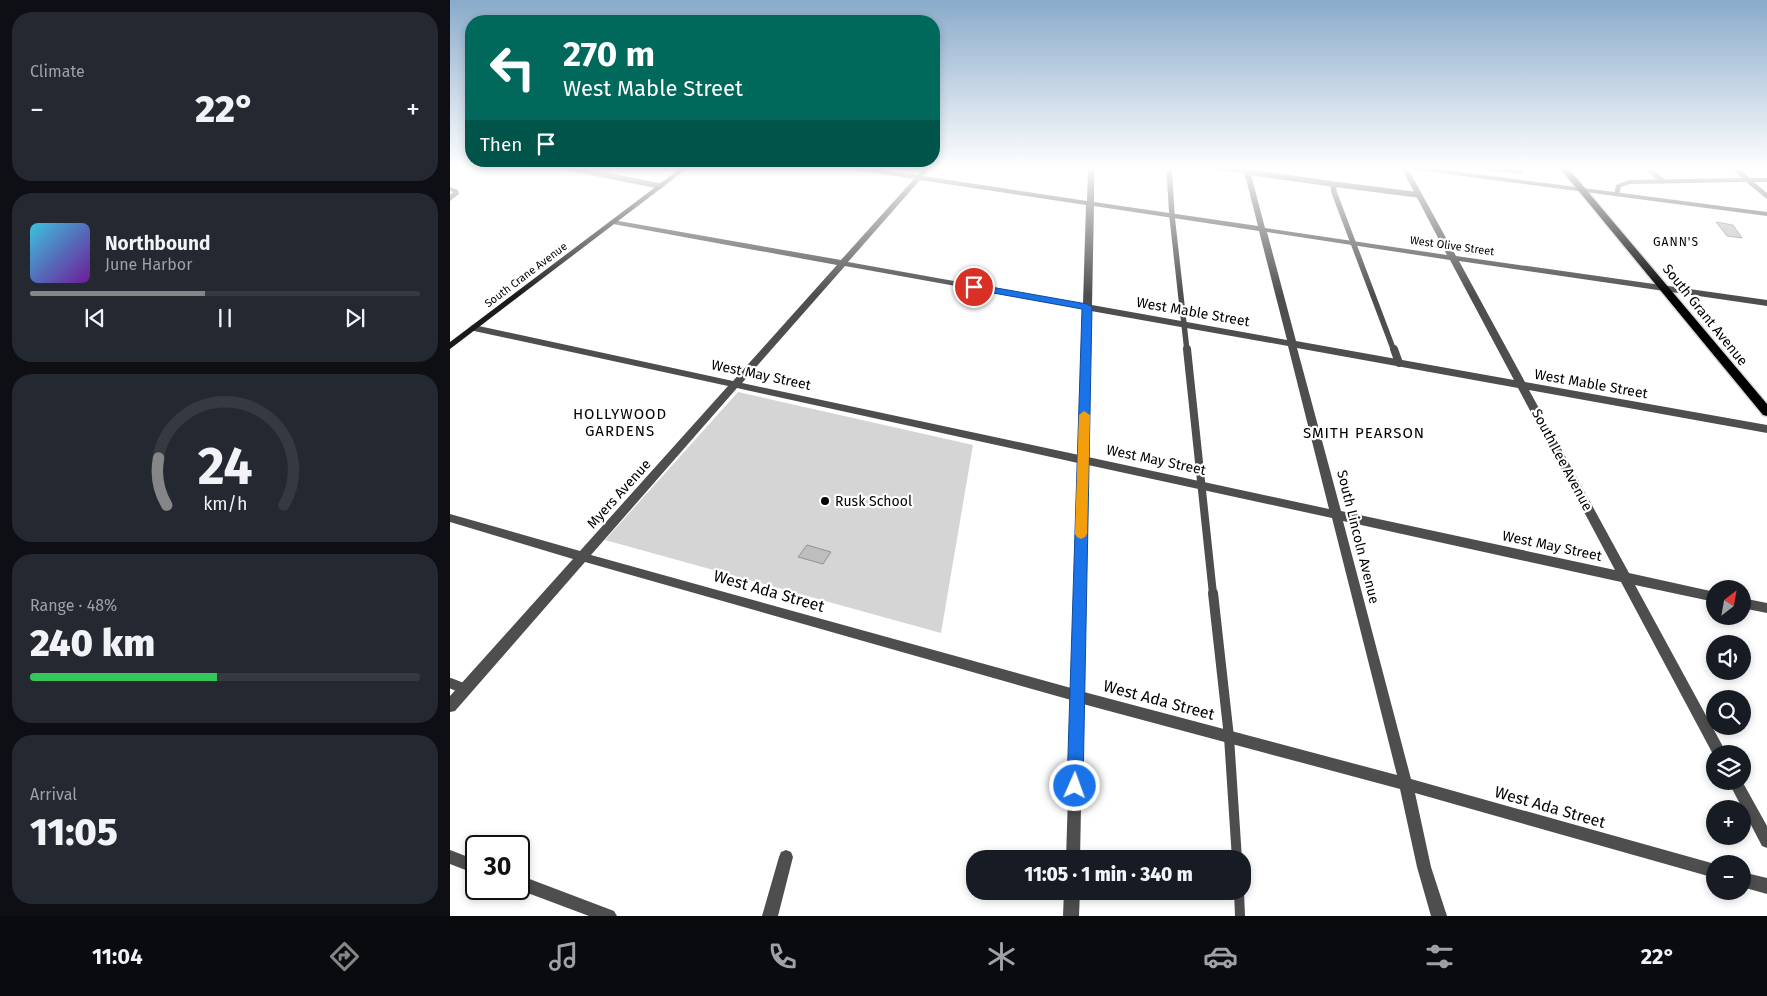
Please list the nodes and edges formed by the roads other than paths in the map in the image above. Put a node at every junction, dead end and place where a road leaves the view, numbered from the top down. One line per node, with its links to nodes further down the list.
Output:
1 (629, 210): 13 (main road, South Crane Avenue)
2 (890, 210): 17 (street, Myers Avenue)
3 (1090, 210): 20 (street)
4 (1133, 210): 12 (street, West Olive Street)
5 (1172, 210): 12 (lane)
6 (1258, 210): 14 (street, South Lincoln Avenue)
7 (1341, 210): 15 (lane)
8 (1427, 210): 16 (street, South Lee Avenue)
9 (1600, 210): 18 (main road, South Grant Avenue)
10 (1733, 210): 11 (street)
11 (1767, 214)
12 (1172, 216): 14 (street, West Olive Street); 21 (lane)
13 (613, 222): 17 (street, West Mable Street); 22 (main road, South Crane Avenue)
14 (1263, 229): 15 (street, West Olive Street); 23 (street, South Lincoln Avenue)
15 (1353, 243): 16 (street, West Olive Street); 25 (lane)
16 (1453, 258): 18 (street, West Olive Street); 27 (street, South Lee Avenue)
17 (843, 263): 20 (street, West Mable Street); 26 (street, Myers Avenue)
18 (1666, 289): 19 (street, West Olive Street); 28 (main road, South Grant Avenue)
19 (1767, 303)
20 (1087, 307): 21 (street, West Mable Street); 30 (street)
21 (1185, 325): 23 (street, West Mable Street); 31 (lane)
22 (474, 328): 24 (main road, South Crane Avenue); 26 (street, West May Street)
23 (1292, 344): 25 (street, West Mable Street); 32 (street, South Lincoln Avenue)
24 (450, 346)
25 (1399, 363): 27 (street, West Mable Street)
26 (735, 384): 30 (street, West May Street); 34 (street, Myers Avenue)
27 (1522, 385): 29 (street, West Mable Street); 35 (street, South Lee Avenue)
28 (1767, 412)
29 (1767, 429)
30 (1083, 460): 31 (street, West May Street); 41 (street)
31 (1203, 486): 32 (street, West May Street); 43 (lane)
32 (1337, 515): 35 (street, West May Street); 45 (street, South Lincoln Avenue)
33 (450, 518): 34 (street, West Ada Street)
34 (583, 556): 40 (street, Myers Avenue); 41 (street, West Ada Street)
35 (1625, 577): 36 (street, West May Street); 44 (street, South Lee Avenue)
36 (1706, 595)
37 (1751, 605): 38 (street)
38 (1767, 608)
39 (450, 683): 40 (lane)
40 (465, 689): 42 (street, Myers Avenue)
41 (1077, 696): 43 (street, West Ada Street); 48 (street)
42 (450, 706)
43 (1229, 737): 45 (street, West Ada Street); 49 (lane)
44 (1715, 745)
45 (1406, 784): 53 (street, West Ada Street); 63 (street, South Lincoln Avenue)
46 (1740, 790): 47 (street)
47 (1767, 840)
48 (1073, 850)
49 (1235, 850)
50 (450, 857): 52 (street)
51 (786, 857): 60 (street)
52 (465, 863)
53 (1706, 869)
54 (1751, 882): 56 (street)
55 (530, 886): 59 (street)
56 (1767, 886)
57 (1072, 900): 61 (street)
58 (1239, 900): 62 (lane)
59 (609, 916)
60 (770, 916)
61 (1071, 916)
62 (1240, 916)
63 (1438, 916)

